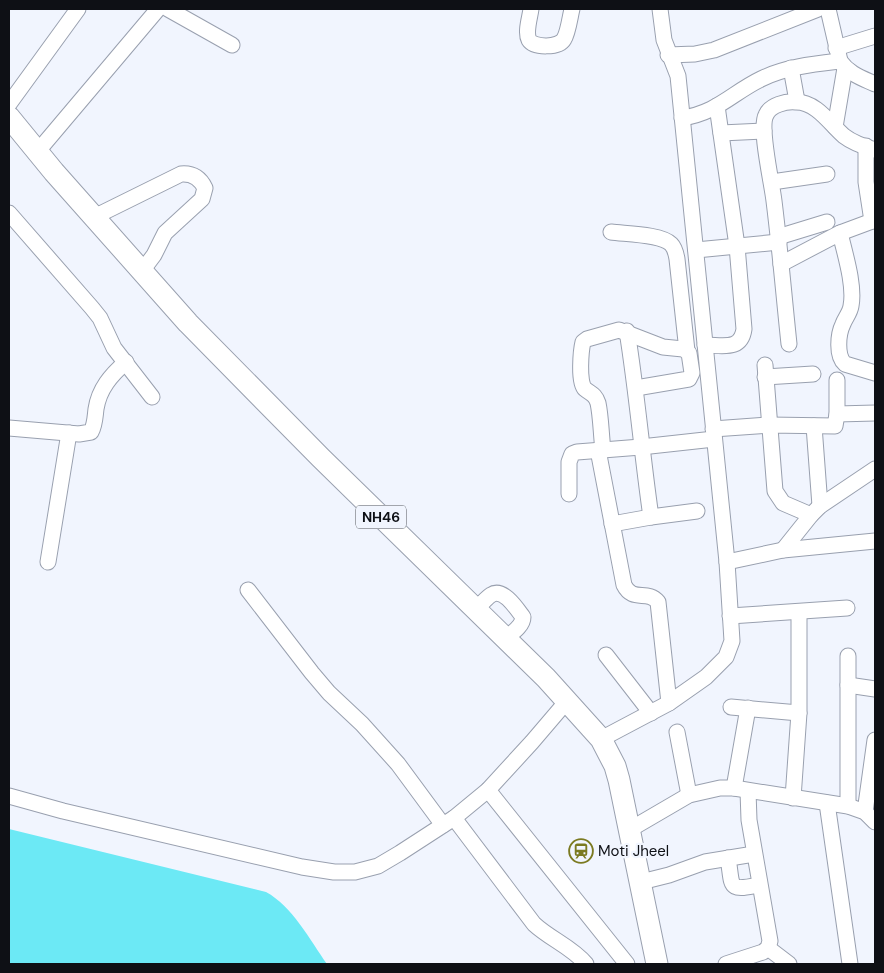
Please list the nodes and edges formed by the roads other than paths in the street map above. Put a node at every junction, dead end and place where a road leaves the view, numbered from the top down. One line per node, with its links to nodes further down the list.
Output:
1 (78, 9): 16 (street)
2 (158, 9): 24 (street)
3 (168, 9): 10 (street)
4 (531, 9): 5 (street)
5 (572, 9)
6 (660, 9): 11 (street)
7 (818, 9): 11 (street)
8 (828, 9): 12 (street)
9 (875, 36): 12 (street)
10 (232, 45)
11 (668, 55): 19 (street)
12 (840, 59): 13 (street); 14 (street); 20 (street)
13 (791, 68): 15 (street); 17 (street)
14 (875, 84)
15 (797, 101): 20 (street); 21 (street)
16 (9, 104)
17 (718, 106): 19 (street); 22 (street)
18 (9, 117): 24 (highway, NH46)
19 (682, 118): 35 (street)
20 (835, 127): 23 (street)
21 (764, 132): 22 (street); 26 (street)
22 (721, 133): 34 (street)
23 (871, 148): 29 (street)
24 (38, 151): 28 (highway, NH46)
25 (827, 174): 26 (street)
26 (772, 182): 33 (street)
27 (9, 213): 42 (street)
28 (94, 217): 37 (highway, NH46); 37 (street)
29 (874, 221): 32 (street)
30 (827, 222): 33 (street)
31 (611, 232): 41 (street)
32 (840, 234): 36 (street); 43 (street)
33 (778, 239): 34 (street); 36 (street)
34 (737, 246): 35 (street); 40 (street)
35 (696, 250): 40 (street)
36 (781, 264): 39 (street)
37 (142, 271): 69 (highway, NH46)
38 (626, 332): 41 (street); 46 (street); 56 (street)
39 (789, 344)
40 (706, 350): 41 (street); 54 (street)
41 (688, 354): 46 (street)
42 (126, 362): 47 (street); 53 (street)
43 (875, 373)
44 (813, 374): 50 (street)
45 (837, 380): 49 (street)
46 (636, 388): 55 (street)
47 (152, 397)
48 (875, 413): 49 (street)
49 (837, 414): 51 (street)
50 (769, 425): 51 (street); 54 (street); 59 (street)
51 (814, 426): 59 (street)
52 (9, 428): 53 (street)
53 (68, 433): 65 (street)
54 (713, 434): 55 (street); 66 (street)
55 (641, 447): 56 (street); 61 (street)
56 (600, 450): 58 (street); 62 (street)
57 (875, 469): 59 (street)
58 (568, 494)
59 (816, 511): 64 (street)
60 (696, 512): 61 (street)
61 (651, 517): 62 (street)
62 (612, 524): 78 (street)
63 (875, 540): 64 (street)
64 (783, 550): 66 (street)
65 (48, 562)
66 (727, 562): 71 (street)
67 (248, 590): 94 (street)
68 (847, 608): 70 (street)
69 (476, 610): 72 (highway, NH46); 72 (street)
70 (799, 612): 71 (street); 82 (street)
71 (730, 616): 78 (street)
72 (506, 638): 77 (highway, NH46)
73 (606, 655): 81 (street)
74 (848, 656): 75 (street)
75 (848, 685): 76 (street); 92 (street)
76 (875, 689)
77 (567, 701): 84 (highway, NH46); 87 (street)
78 (669, 703): 81 (street)
79 (731, 706): 80 (street)
80 (748, 708): 82 (street); 86 (street)
81 (651, 713): 84 (street)
82 (798, 713): 90 (street)
83 (677, 732): 88 (street)
84 (601, 739): 95 (highway, NH46)
85 (875, 740): 93 (street)
86 (741, 789): 88 (street); 90 (street); 96 (street)
87 (488, 790): 94 (street); 102 (street)
88 (689, 794): 95 (street)
89 (9, 796): 94 (street)
90 (793, 798): 91 (street)
91 (827, 803): 92 (street); 106 (street)
92 (848, 806): 93 (street)
93 (870, 817)
94 (449, 822): 101 (street)
95 (629, 830): 98 (highway, NH46)
96 (754, 854): 97 (street); 99 (street)
97 (728, 858): 98 (street); 99 (street)
98 (641, 882): 103 (highway, NH46)
99 (759, 885): 100 (street)
100 (768, 948): 104 (street); 105 (street)
101 (586, 964)
102 (627, 964)
103 (657, 964)
104 (730, 964)
105 (789, 964)
106 (850, 964)

